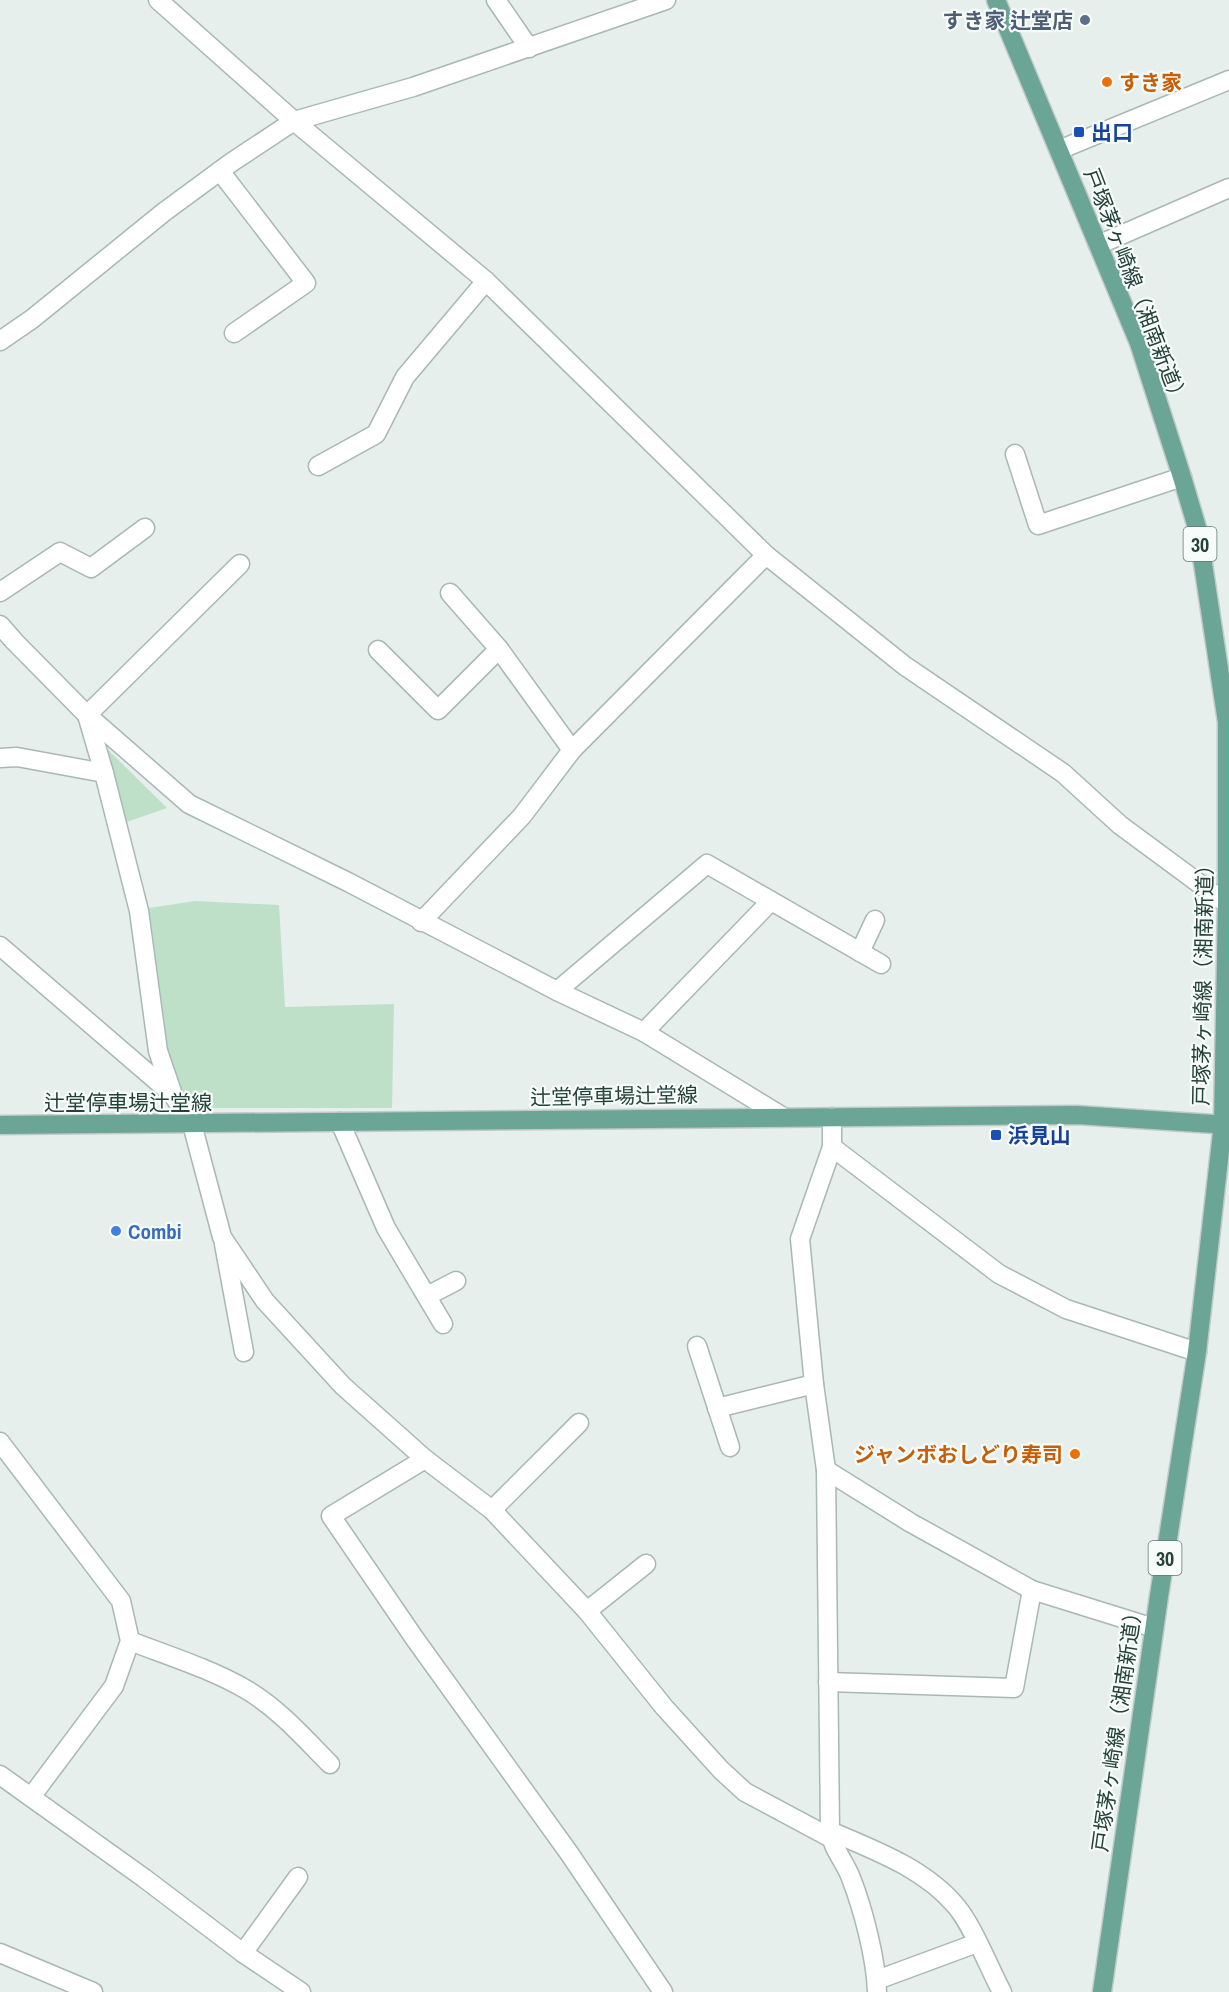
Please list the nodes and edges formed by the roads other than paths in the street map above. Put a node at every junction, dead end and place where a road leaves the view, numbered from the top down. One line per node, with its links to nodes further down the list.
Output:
1 (158, 0): 7 (street)
2 (496, 0): 5 (street)
3 (666, 0): 5 (street)
4 (996, 0): 8 (main road, 戸塚茅ヶ崎線（湘南新道） / 30)
5 (529, 48): 7 (street)
6 (1229, 80): 8 (street)
7 (294, 121): 9 (street); 12 (street)
8 (1059, 150): 11 (main road, 戸塚茅ヶ崎線（湘南新道） / 30)
9 (220, 171): 13 (street); 14 (street)
10 (1229, 188): 11 (street)
11 (1098, 245): 17 (main road, 戸塚茅ヶ崎線（湘南新道） / 30)
12 (486, 281): 16 (street); 19 (street)
13 (234, 333)
14 (0, 341)
15 (1015, 454): 17 (street)
16 (318, 466)
17 (1182, 477): 31 (main road, 戸塚茅ヶ崎線（湘南新道） / 30)
18 (145, 528): 21 (street)
19 (766, 555): 27 (street); 31 (street)
20 (240, 564): 26 (street)
21 (0, 592)
22 (450, 593): 24 (street)
23 (0, 625): 26 (street)
24 (499, 649): 25 (street); 27 (street)
25 (378, 650)
26 (87, 715): 29 (street); 33 (street)
27 (572, 750): 33 (street)
28 (0, 758): 29 (street)
29 (104, 773): 39 (street)
30 (771, 901): 35 (street); 37 (street); 38 (street)
31 (1227, 904): 44 (main road, 戸塚茅ヶ崎線（湘南新道） / 30)
32 (875, 920): 35 (street)
33 (422, 922): 37 (street)
34 (0, 946): 39 (street)
35 (860, 952): 36 (street)
36 (880, 964)
37 (557, 991): 38 (street)
38 (644, 1032): 40 (street)
39 (173, 1095): 43 (street)
40 (783, 1117): 41 (main road, 辻堂停車場辻堂線); 42 (main road, 辻堂停車場辻堂線)
41 (832, 1117): 44 (main road, 辻堂停車場辻堂線); 46 (street)
42 (340, 1122): 43 (main road, 辻堂停車場辻堂線); 49 (street)
43 (192, 1124): 45 (main road, 辻堂停車場辻堂線); 47 (street)
44 (1226, 1124): 53 (main road, 戸塚茅ヶ崎線（湘南新道） / 30)
45 (0, 1125)
46 (832, 1147): 53 (street); 54 (street)
47 (222, 1237): 52 (street); 59 (street)
48 (456, 1281): 49 (street)
49 (427, 1296): 50 (street)
50 (443, 1324)
51 (697, 1346): 55 (street)
52 (244, 1352)
53 (1197, 1352): 65 (main road, 戸塚茅ヶ崎線（湘南新道） / 30)
54 (814, 1384): 55 (street); 60 (street)
55 (717, 1408): 58 (street)
56 (579, 1422): 61 (street)
57 (0, 1442): 66 (street)
58 (730, 1447)
59 (425, 1459): 61 (street); 79 (street)
60 (826, 1470): 63 (street); 67 (street)
61 (492, 1510): 64 (street)
62 (646, 1564): 64 (street)
63 (1032, 1590): 65 (street); 67 (street)
64 (587, 1611): 71 (street)
65 (1154, 1628): 81 (main road, 戸塚茅ヶ崎線（湘南新道） / 30)
66 (130, 1641): 68 (street); 70 (street)
67 (828, 1682): 71 (street)
68 (330, 1764)
69 (0, 1775): 70 (street)
70 (31, 1797): 75 (street)
71 (830, 1835): 73 (street); 76 (street)
72 (298, 1877): 75 (street)
73 (977, 1943): 76 (street); 80 (street)
74 (0, 1953): 77 (street)
75 (243, 1953): 78 (street)
76 (877, 1986)
77 (93, 1992)
78 (301, 1992)
79 (663, 1992)
80 (1002, 1992)
81 (1102, 1992)

